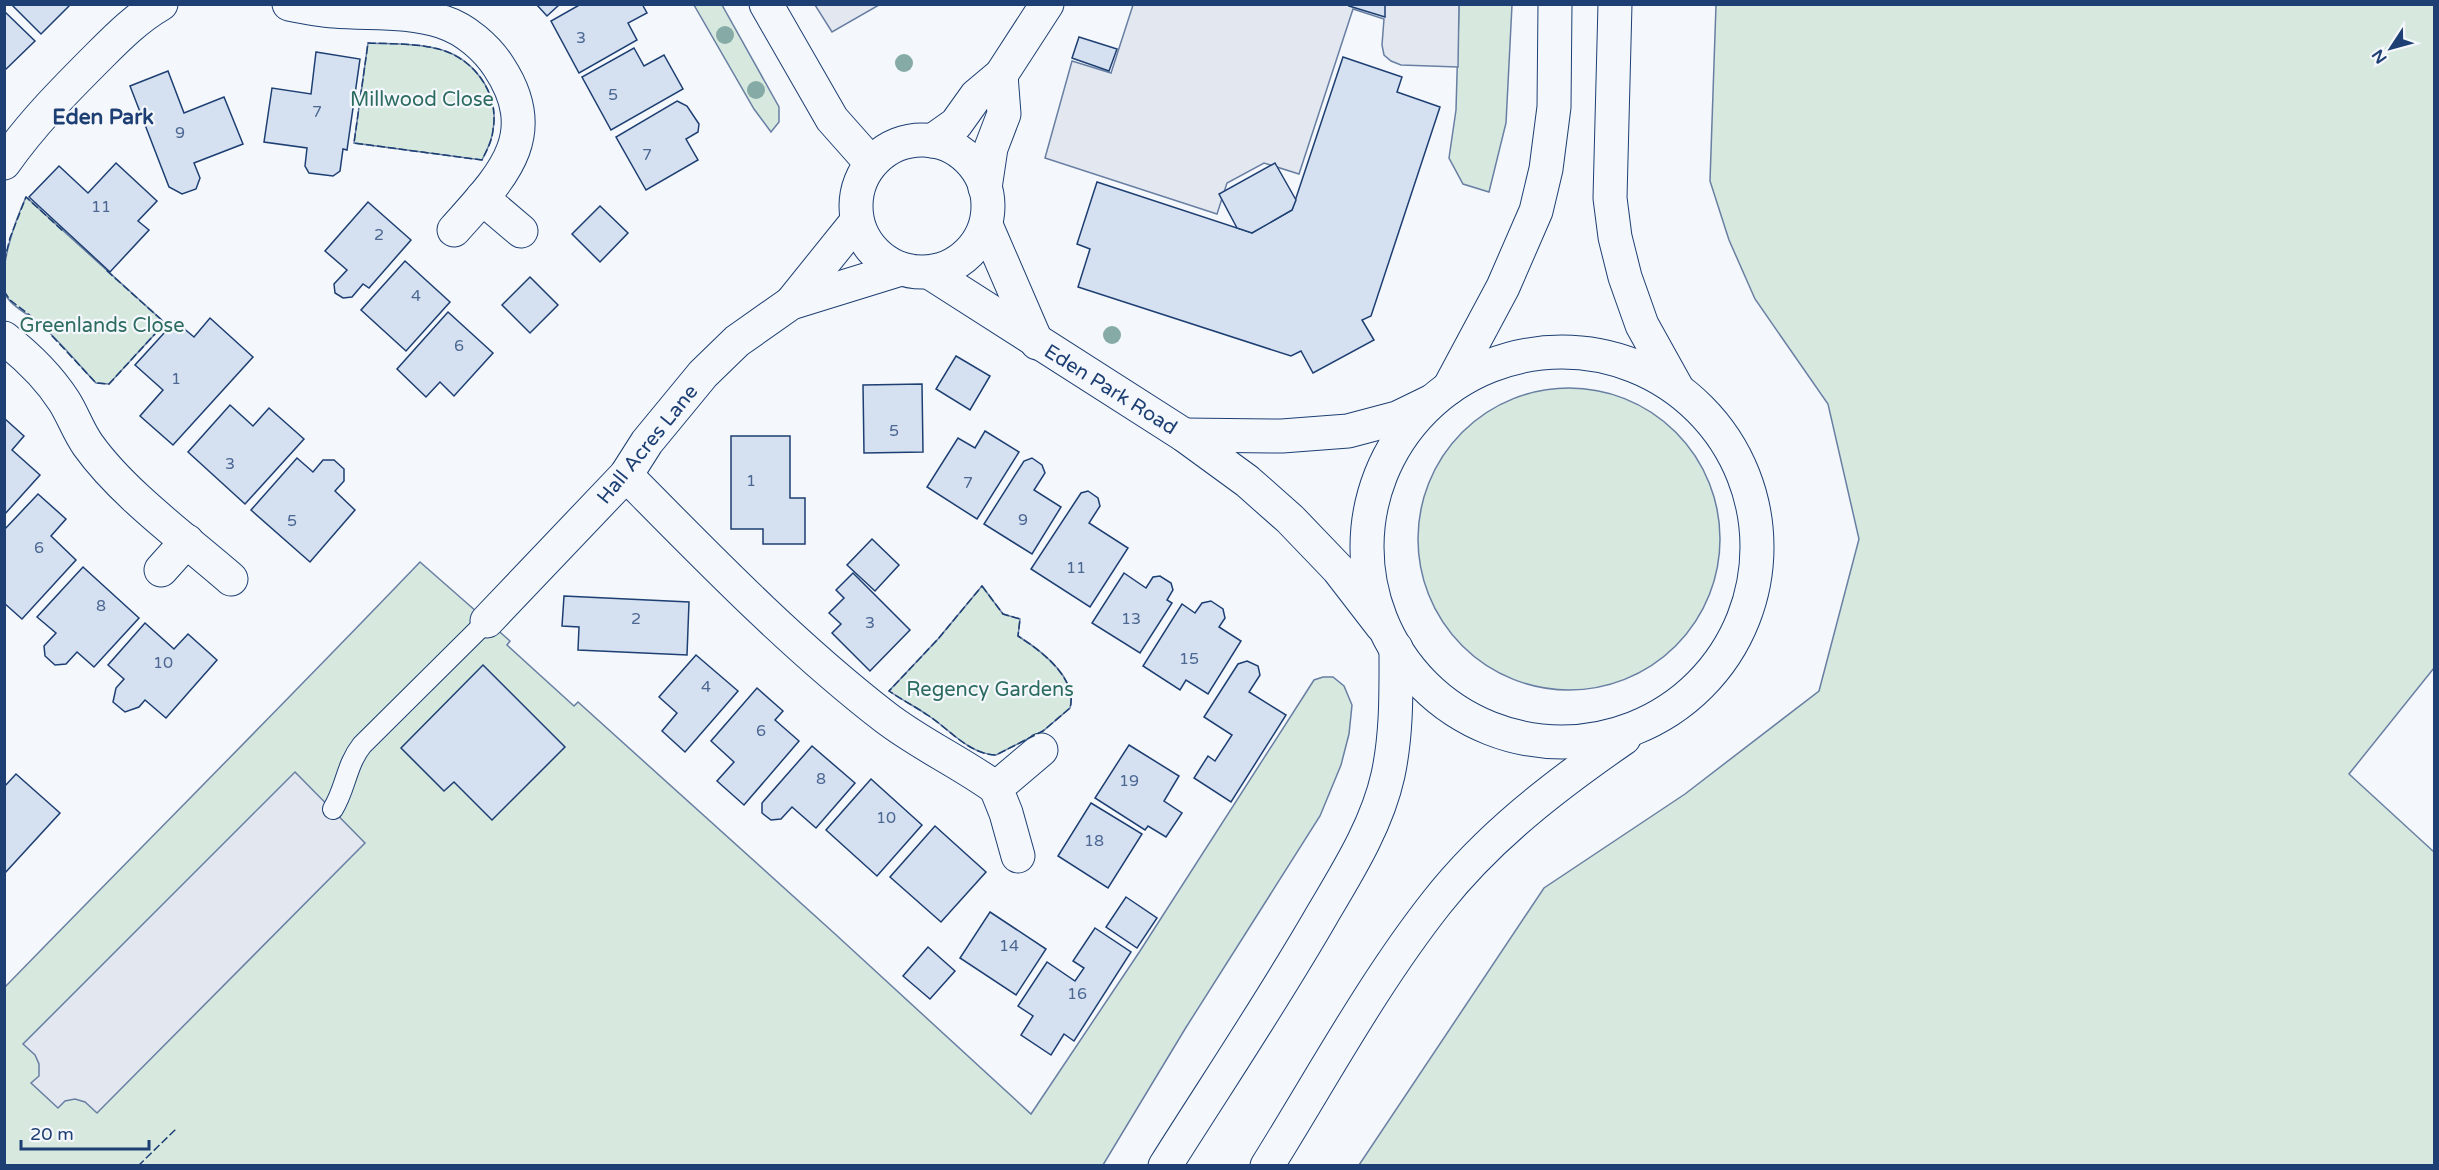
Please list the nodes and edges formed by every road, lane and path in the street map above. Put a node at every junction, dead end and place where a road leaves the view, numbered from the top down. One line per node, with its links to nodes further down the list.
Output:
1 (161, 4): 9 (main road)
2 (289, 4): 12 (main road)
3 (766, 4): 10 (main road)
4 (1047, 4): 7 (main road)
5 (1555, 4): 22 (main road)
6 (1615, 4): 21 (main road)
7 (1001, 75): 8 (main road); 11 (main road)
8 (932, 141): 10 (main road); 11 (main road)
9 (4, 163)
10 (871, 164): 13 (main road)
11 (986, 188): 14 (main road)
12 (482, 198): 15 (main road); 16 (main road)
13 (857, 221): 17 (main road); 18 (main road, Hall Acres Lane)
14 (986, 225): 17 (main road); 20 (main road, Eden Park Road)
15 (454, 230)
16 (520, 231)
17 (915, 271): 18 (main road, Hall Acres Lane); 20 (main road, Eden Park Road)
18 (790, 303): 24 (main road, Hall Acres Lane)
19 (4, 338): 25 (main road)
20 (1037, 343): 23 (main road, Eden Park Road)
21 (1678, 390): 22 (main road, Eden Park Road); 30 (main road)
22 (1440, 395): 23 (main road, Eden Park Road); 29 (main road)
23 (1184, 435): 29 (main road, Eden Park Road)
24 (626, 475): 28 (main road, Hall Acres Lane); 32 (main road)
25 (187, 541): 26 (main road); 27 (main road)
26 (161, 570)
27 (231, 579)
28 (487, 621): 33 (lane)
29 (1389, 637): 30 (main road, Eden Park Road); 35 (main road)
30 (1640, 726): 36 (main road)
31 (1041, 750): 32 (main road)
32 (996, 788): 34 (main road)
33 (333, 809)
34 (1018, 856)
35 (1165, 1166)
36 (1267, 1166)

